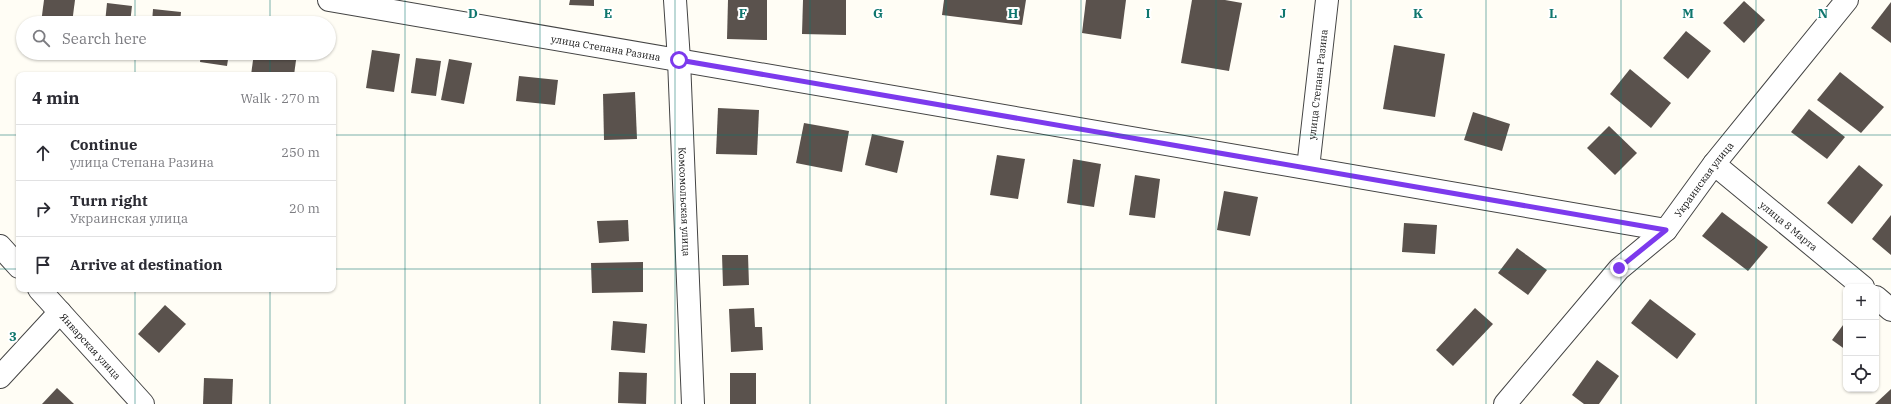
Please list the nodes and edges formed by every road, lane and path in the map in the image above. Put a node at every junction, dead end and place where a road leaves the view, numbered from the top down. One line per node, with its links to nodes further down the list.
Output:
1 (329, 0): 5 (street, улица Степана Разина)
2 (675, 0): 5 (street, Комсомольская улица)
3 (1327, 0): 7 (street, улица Степана Разина)
4 (1847, 0): 6 (street, Украинская улица)
5 (679, 60): 7 (street, улица Степана Разина); 18 (street, Комсомольская улица)
6 (1714, 164): 8 (street, Украинская улица); 11 (street, улица 8 Марта)
7 (1308, 168): 8 (street, улица Степана Разина)
8 (1666, 230): 19 (street, Украинская улица)
9 (0, 246): 10 (street)
10 (16, 264)
11 (1859, 284)
12 (42, 292): 15 (street, Январская улица)
13 (1879, 300): 14 (street)
14 (1891, 310)
15 (60, 312): 16 (street); 17 (street, Январская улица)
16 (0, 377)
17 (143, 404)
18 (693, 404)
19 (1505, 404)

